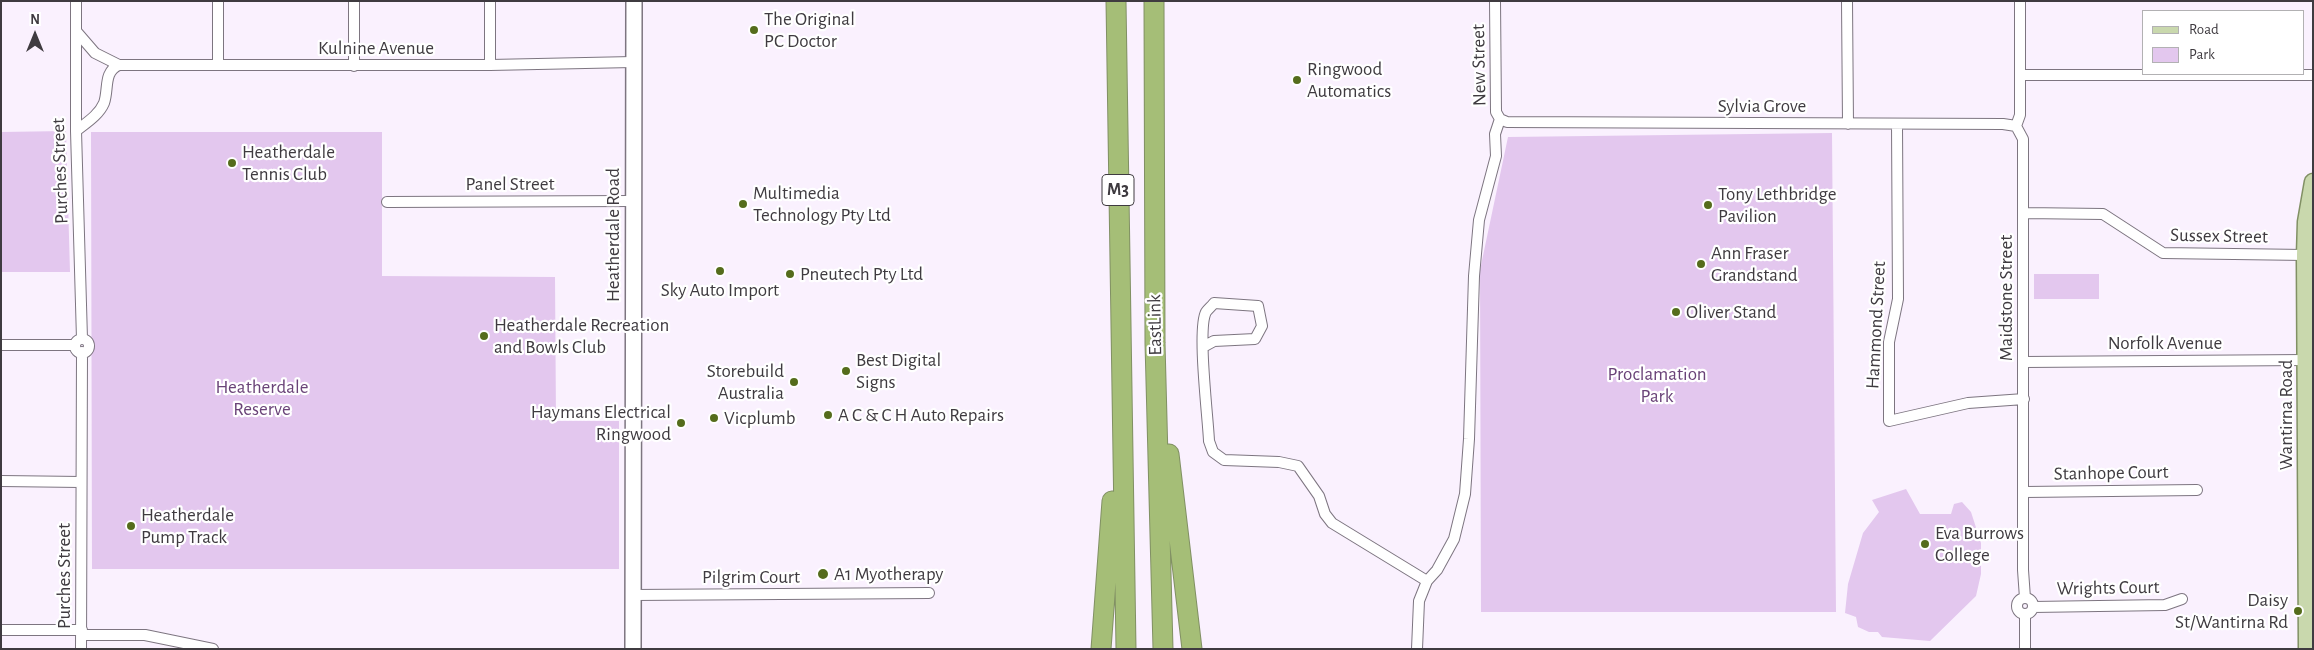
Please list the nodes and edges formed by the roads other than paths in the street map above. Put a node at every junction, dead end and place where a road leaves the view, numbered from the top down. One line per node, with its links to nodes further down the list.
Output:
1 (76, 1): 11 (street, Purches Street)
2 (218, 1): 14 (street)
3 (354, 1): 16 (street)
4 (490, 1): 15 (street)
5 (634, 1): 12 (main road, Heatherdale Road)
6 (1116, 1): 35 (highway, EastLink / M3)
7 (1154, 1): 29 (highway, EastLink / M3)
8 (1495, 1): 19 (street, New Street)
9 (1847, 1): 20 (street)
10 (2020, 1): 17 (street, Maidstone Street)
11 (76, 31): 13 (street, Kulnine Avenue); 23 (street, Purches Street)
12 (634, 62): 15 (street, Kulnine Avenue); 25 (main road, Heatherdale Road)
13 (119, 65): 14 (street, Kulnine Avenue); 23 (street)
14 (218, 65): 16 (street, Kulnine Avenue)
15 (490, 65): 16 (street, Kulnine Avenue)
16 (354, 66)
17 (2020, 75): 18 (street); 22 (street, Maidstone Street)
18 (2313, 75)
19 (1504, 120): 20 (street, Sylvia Grove); 42 (street, New Street)
20 (1848, 124): 21 (street, Sylvia Grove)
21 (1897, 124): 22 (street, Sylvia Grove); 36 (street, Hammond Street)
22 (2016, 126): 27 (street, Maidstone Street)
23 (76, 131): 31 (street, Purches Street)
24 (2313, 182): 28 (main road, Wantirna Road)
25 (634, 201): 26 (street, Panel Street); 44 (main road, Heatherdale Road)
26 (387, 202)
27 (2024, 213): 28 (street, Sussex Street); 34 (street, Maidstone Street)
28 (2305, 255): 33 (main road, Wantirna Road)
29 (1155, 344): 56 (highway, EastLink / M3); 57 (highway)
30 (1, 345): 31 (street)
31 (80, 346): 38 (street, Purches Street)
32 (1203, 347): 32 (street); 42 (street)
33 (2306, 360): 34 (street, Norfolk Avenue); 41 (main road, Wantirna Road)
34 (2024, 362): 36 (street, Maidstone Street)
35 (1121, 380): 54 (highway); 55 (highway, EastLink / M3)
36 (2024, 399): 40 (street, Maidstone Street)
37 (1, 481): 38 (street)
38 (81, 482): 50 (street, Purches Street)
39 (2197, 490): 40 (street, Stanhope Court)
40 (2025, 492): 45 (street, Maidstone Street)
41 (2310, 507): 60 (main road, Wantirna Road)
42 (1427, 581): 58 (street, New Street)
43 (929, 593): 44 (street, Pilgrim Court)
44 (633, 595): 53 (main road, Heatherdale Road)
45 (2025, 598): 47 (street); 48 (street)
46 (2182, 599): 47 (street, Wrights Court)
47 (2033, 607): 48 (street)
48 (2025, 614): 59 (street)
49 (1, 630): 50 (street)
50 (82, 632): 51 (street, Purches Street); 52 (street)
51 (82, 649)
52 (213, 649)
53 (633, 649)
54 (1101, 649)
55 (1126, 649)
56 (1163, 649)
57 (1192, 649)
58 (1417, 649)
59 (2025, 649)
60 (2307, 649)

